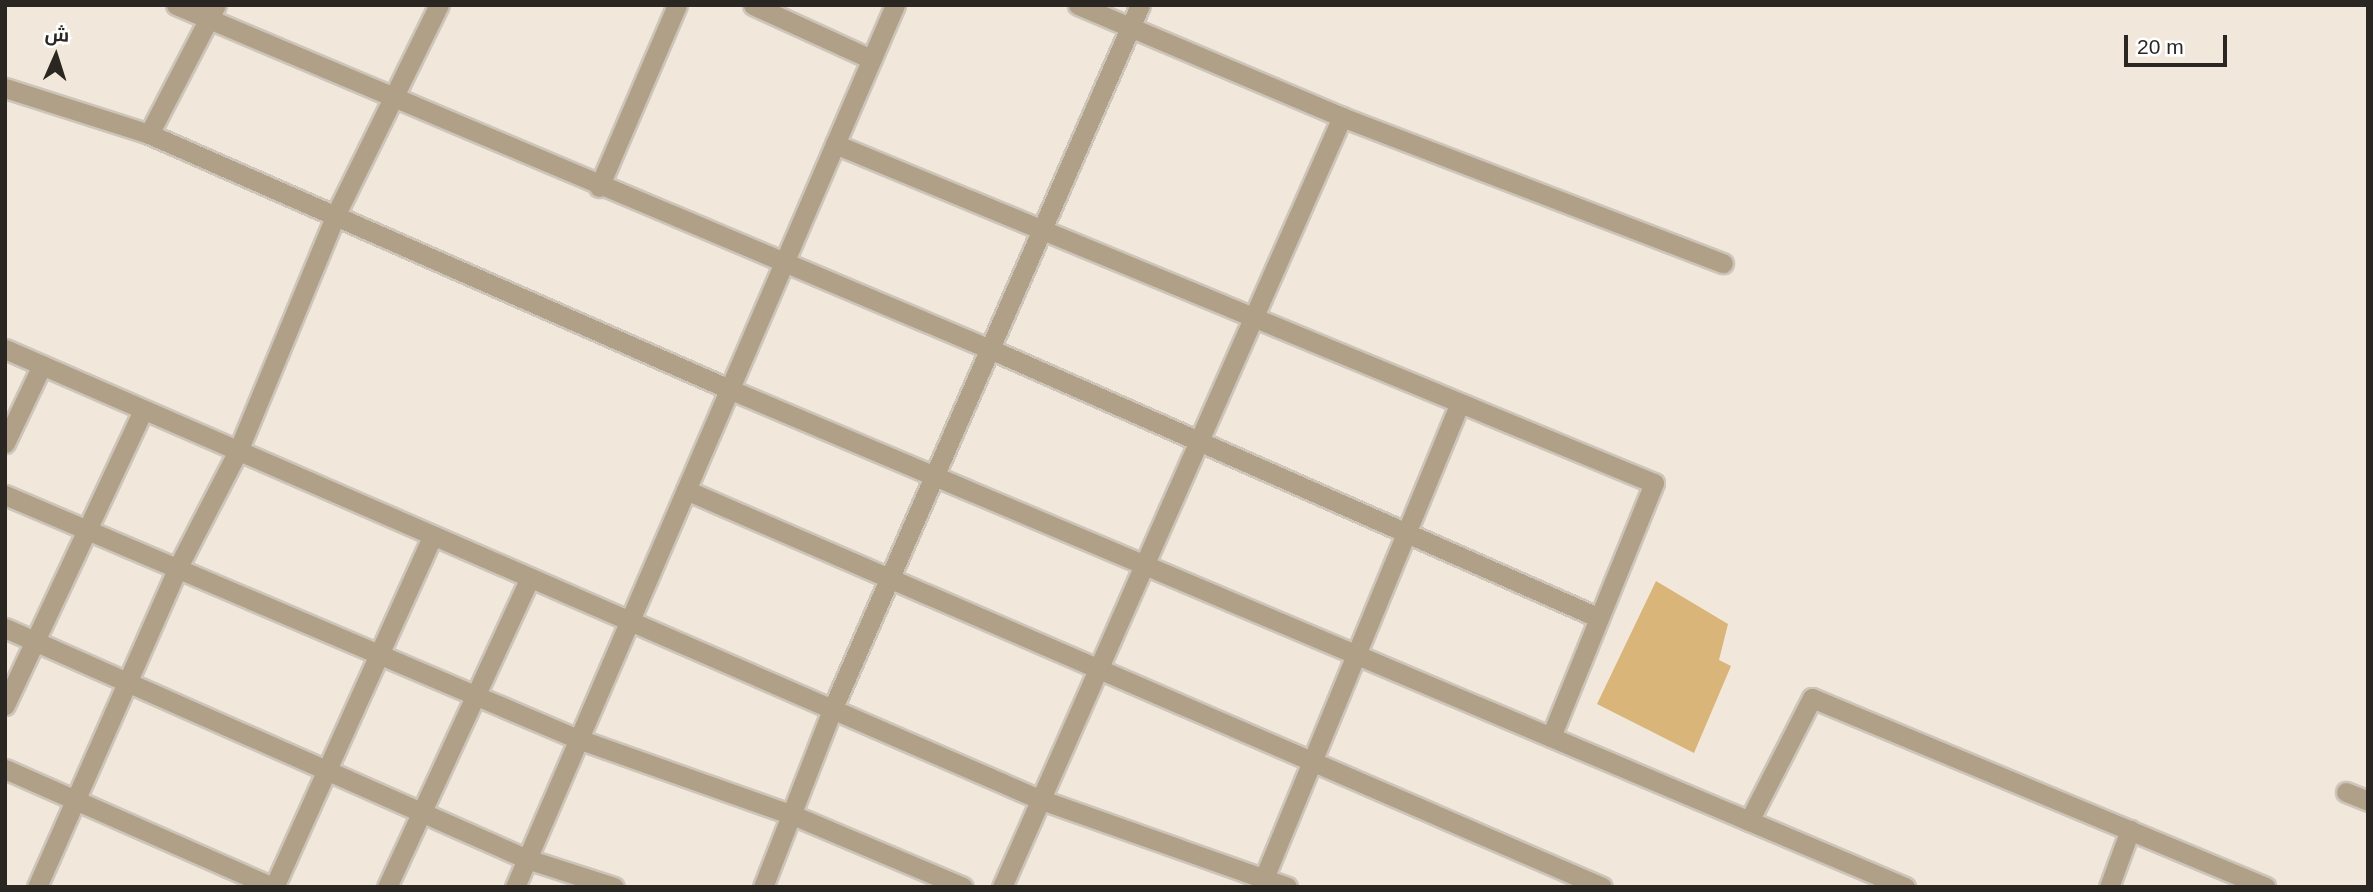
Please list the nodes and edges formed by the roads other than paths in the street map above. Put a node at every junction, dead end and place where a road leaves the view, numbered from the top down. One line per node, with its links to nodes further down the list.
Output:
1 (176, 5): 8 (street)
2 (439, 5): 12 (street)
3 (677, 5): 16 (street)
4 (753, 5): 10 (street)
5 (895, 5): 10 (street)
6 (1078, 5): 9 (street)
7 (1140, 5): 9 (street)
8 (212, 14): 12 (street); 14 (street)
9 (1130, 27): 13 (street); 18 (street)
10 (871, 59): 15 (street)
11 (5, 88): 14 (street)
12 (395, 101): 16 (street); 17 (street)
13 (1342, 117): 19 (street); 21 (street)
14 (149, 134): 17 (street)
15 (835, 144): 18 (street); 20 (street)
16 (598, 187): 20 (street)
17 (336, 214): 25 (street); 30 (street)
18 (1041, 232): 21 (street); 23 (street)
19 (1723, 263)
20 (783, 265): 23 (street); 25 (street)
21 (1250, 315): 26 (street); 29 (street)
22 (5, 349): 24 (street)
23 (990, 349): 29 (street); 31 (street)
24 (42, 365): 27 (street); 28 (street)
25 (729, 389): 31 (street); 32 (street)
26 (1459, 405): 35 (street); 41 (street)
27 (143, 410): 30 (street); 34 (street)
28 (5, 443)
29 (1197, 444): 35 (street); 37 (street)
30 (238, 451): 36 (street); 38 (street)
31 (935, 475): 37 (street); 39 (street)
32 (686, 490): 39 (street); 42 (street)
33 (5, 495): 34 (street)
34 (87, 530): 38 (street); 44 (street)
35 (1406, 534): 41 (street); 46 (street)
36 (432, 537): 40 (street); 45 (street)
37 (1144, 564): 46 (street); 47 (street)
38 (177, 569): 45 (street); 48 (street)
39 (890, 578): 47 (street); 51 (street)
40 (529, 579): 42 (street); 49 (street)
41 (1597, 617): 52 (street)
42 (628, 623): 51 (street); 53 (street)
43 (5, 628): 44 (street)
44 (35, 641): 48 (street); 50 (street)
45 (379, 654): 49 (street); 56 (street)
46 (1356, 654): 52 (street); 54 (street)
47 (1097, 668): 54 (street); 59 (street)
48 (127, 682): 56 (street); 58 (street)
49 (475, 695): 53 (street); 61 (street)
50 (5, 705)
51 (832, 710): 59 (street); 62 (street)
52 (1551, 737): 63 (street)
53 (578, 739): 62 (street); 65 (street)
54 (1312, 761): 66 (street); 76 (street)
55 (5, 769): 58 (street)
56 (326, 770): 61 (street); 68 (street)
57 (2346, 792): 60 (street)
58 (75, 799): 67 (street); 68 (street)
59 (1039, 799): 66 (street); 74 (street)
60 (2368, 801)
61 (422, 812): 65 (street); 69 (street)
62 (795, 816): 72 (street); 73 (street)
63 (1749, 821): 64 (street); 77 (street)
64 (2130, 830): 78 (street); 79 (street)
65 (527, 859): 70 (street); 71 (street)
66 (1264, 878): 75 (street)
67 (37, 887)
68 (273, 887)
69 (387, 887)
70 (514, 887)
71 (614, 887)
72 (763, 887)
73 (962, 887)
74 (1002, 887)
75 (1287, 887)
76 (1602, 887)
77 (1905, 887)
78 (2109, 887)
79 (2265, 887)

